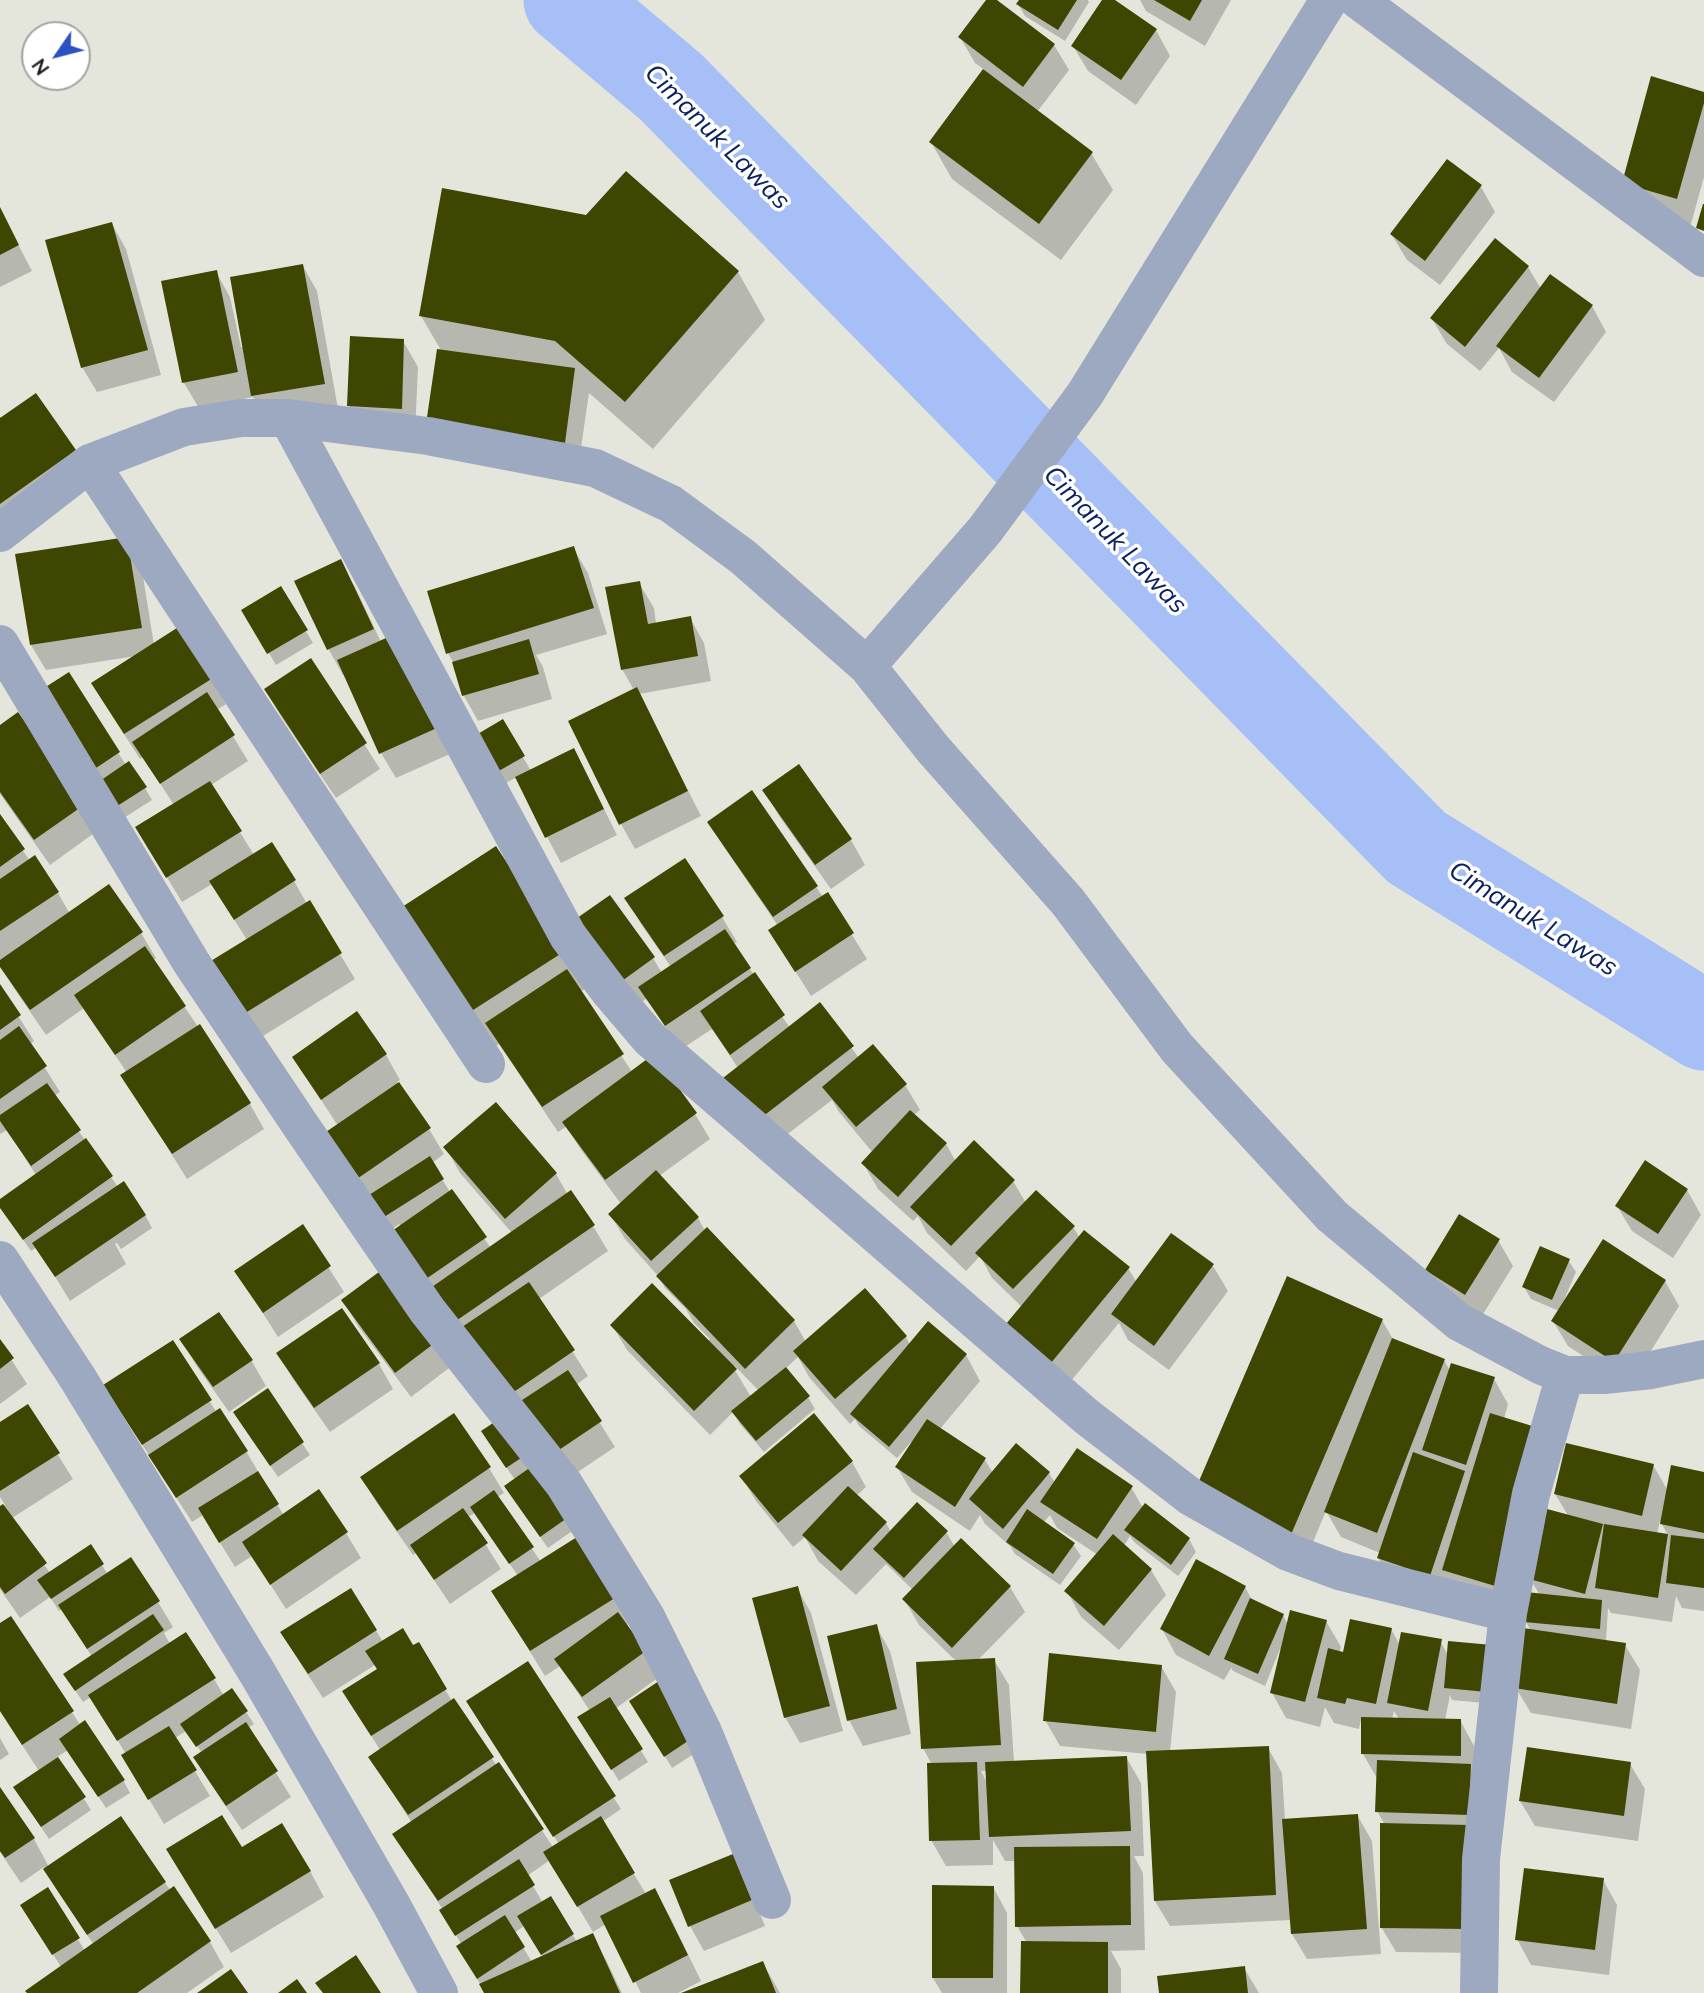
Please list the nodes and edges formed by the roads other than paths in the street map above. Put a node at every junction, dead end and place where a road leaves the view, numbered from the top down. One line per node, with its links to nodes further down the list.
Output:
1 (1329, 0): 8 (street)
2 (1357, 0): 3 (street)
3 (1704, 258)
4 (288, 418): 5 (street); 8 (street); 13 (street)
5 (90, 463): 6 (street); 9 (street)
6 (0, 533)
7 (0, 644): 14 (street)
8 (867, 666): 12 (street)
9 (485, 1063)
10 (0, 1260): 15 (street)
11 (1704, 1359): 12 (street)
12 (1564, 1375): 13 (street)
13 (1508, 1613): 16 (street)
14 (772, 1900)
15 (439, 1993)
16 (1479, 1993)

